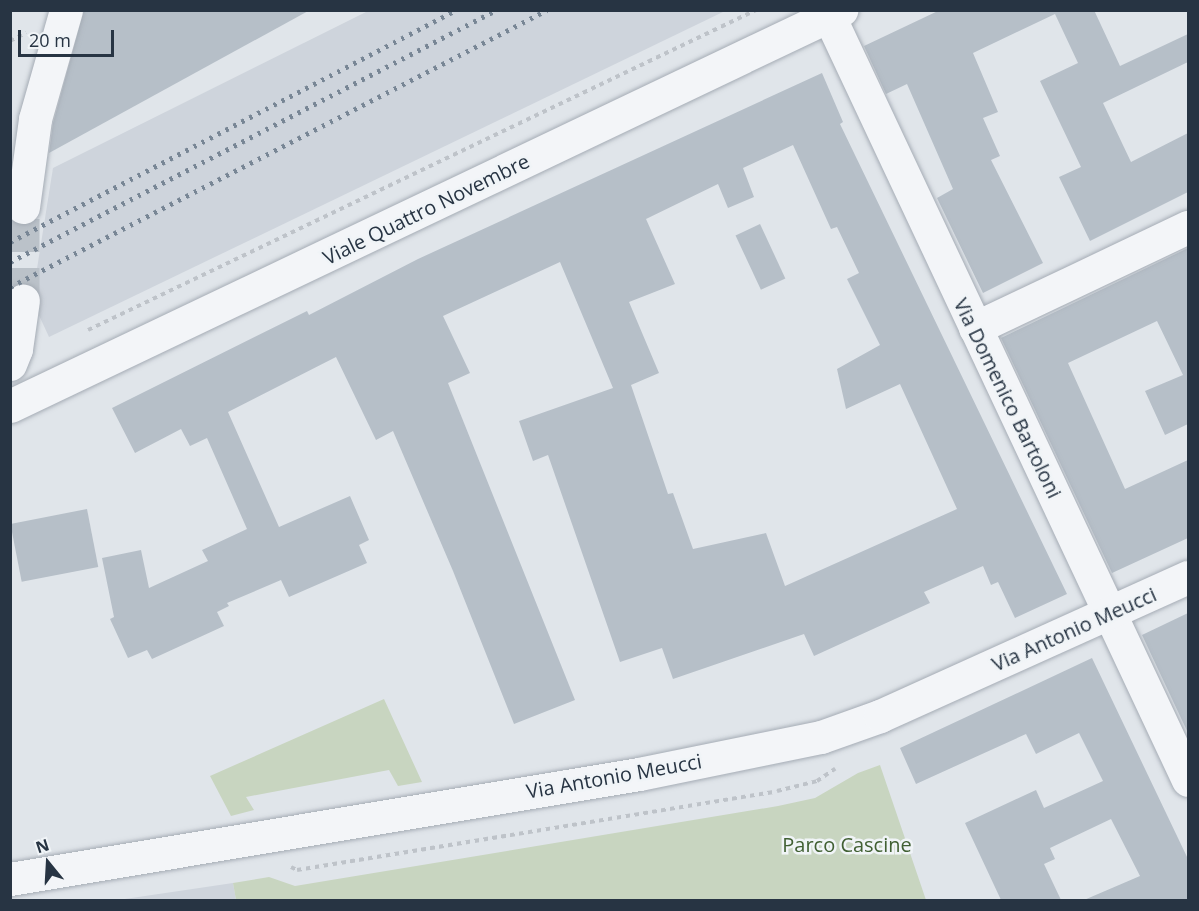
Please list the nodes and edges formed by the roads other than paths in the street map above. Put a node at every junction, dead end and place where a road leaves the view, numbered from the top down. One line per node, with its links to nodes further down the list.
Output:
1 (66, 10): 3 (street)
2 (835, 13): 6 (street, Via Domenico Bartoloni); 8 (street, Viale Quattro Novembre)
3 (23, 207)
4 (1188, 227): 6 (street)
5 (23, 300): 7 (street)
6 (975, 328): 10 (street, Via Domenico Bartoloni)
7 (10, 364)
8 (10, 406)
9 (1188, 577): 10 (street, Via Antonio Meucci)
10 (1111, 612): 11 (street, Via Domenico Bartoloni); 12 (street, Via Antonio Meucci)
11 (1188, 780)
12 (10, 879)

